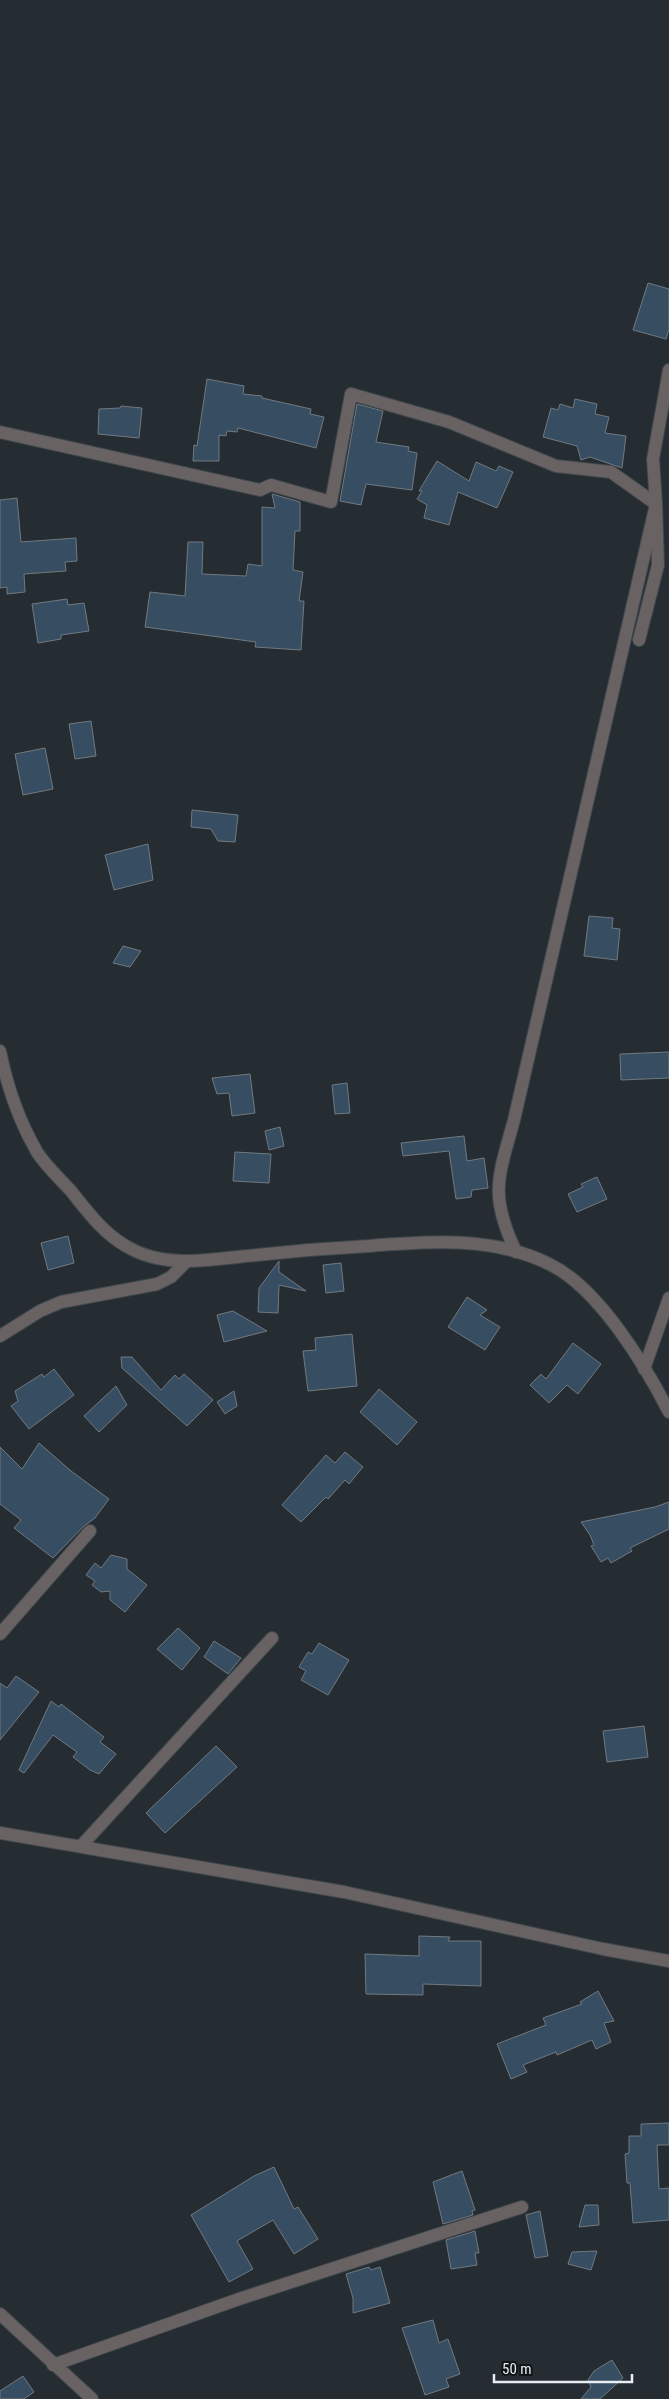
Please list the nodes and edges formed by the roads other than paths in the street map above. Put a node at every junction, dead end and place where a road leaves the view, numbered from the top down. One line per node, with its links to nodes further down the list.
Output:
1 (669, 370): 3 (street)
2 (0, 432): 3 (street)
3 (656, 504): 4 (street); 6 (street)
4 (639, 640)
5 (0, 1051): 7 (street)
6 (516, 1252): 7 (street); 10 (street)
7 (186, 1262): 9 (street)
8 (669, 1298): 10 (street)
9 (0, 1336)
10 (644, 1369): 11 (street)
11 (669, 1412)
12 (90, 1531): 13 (street)
13 (0, 1634)
14 (272, 1638): 16 (street)
15 (0, 1833): 16 (street)
16 (81, 1846): 17 (street)
17 (669, 1961)
18 (522, 2207): 20 (street)
19 (2, 2319): 20 (street)
20 (53, 2365): 21 (street)
21 (92, 2399)

